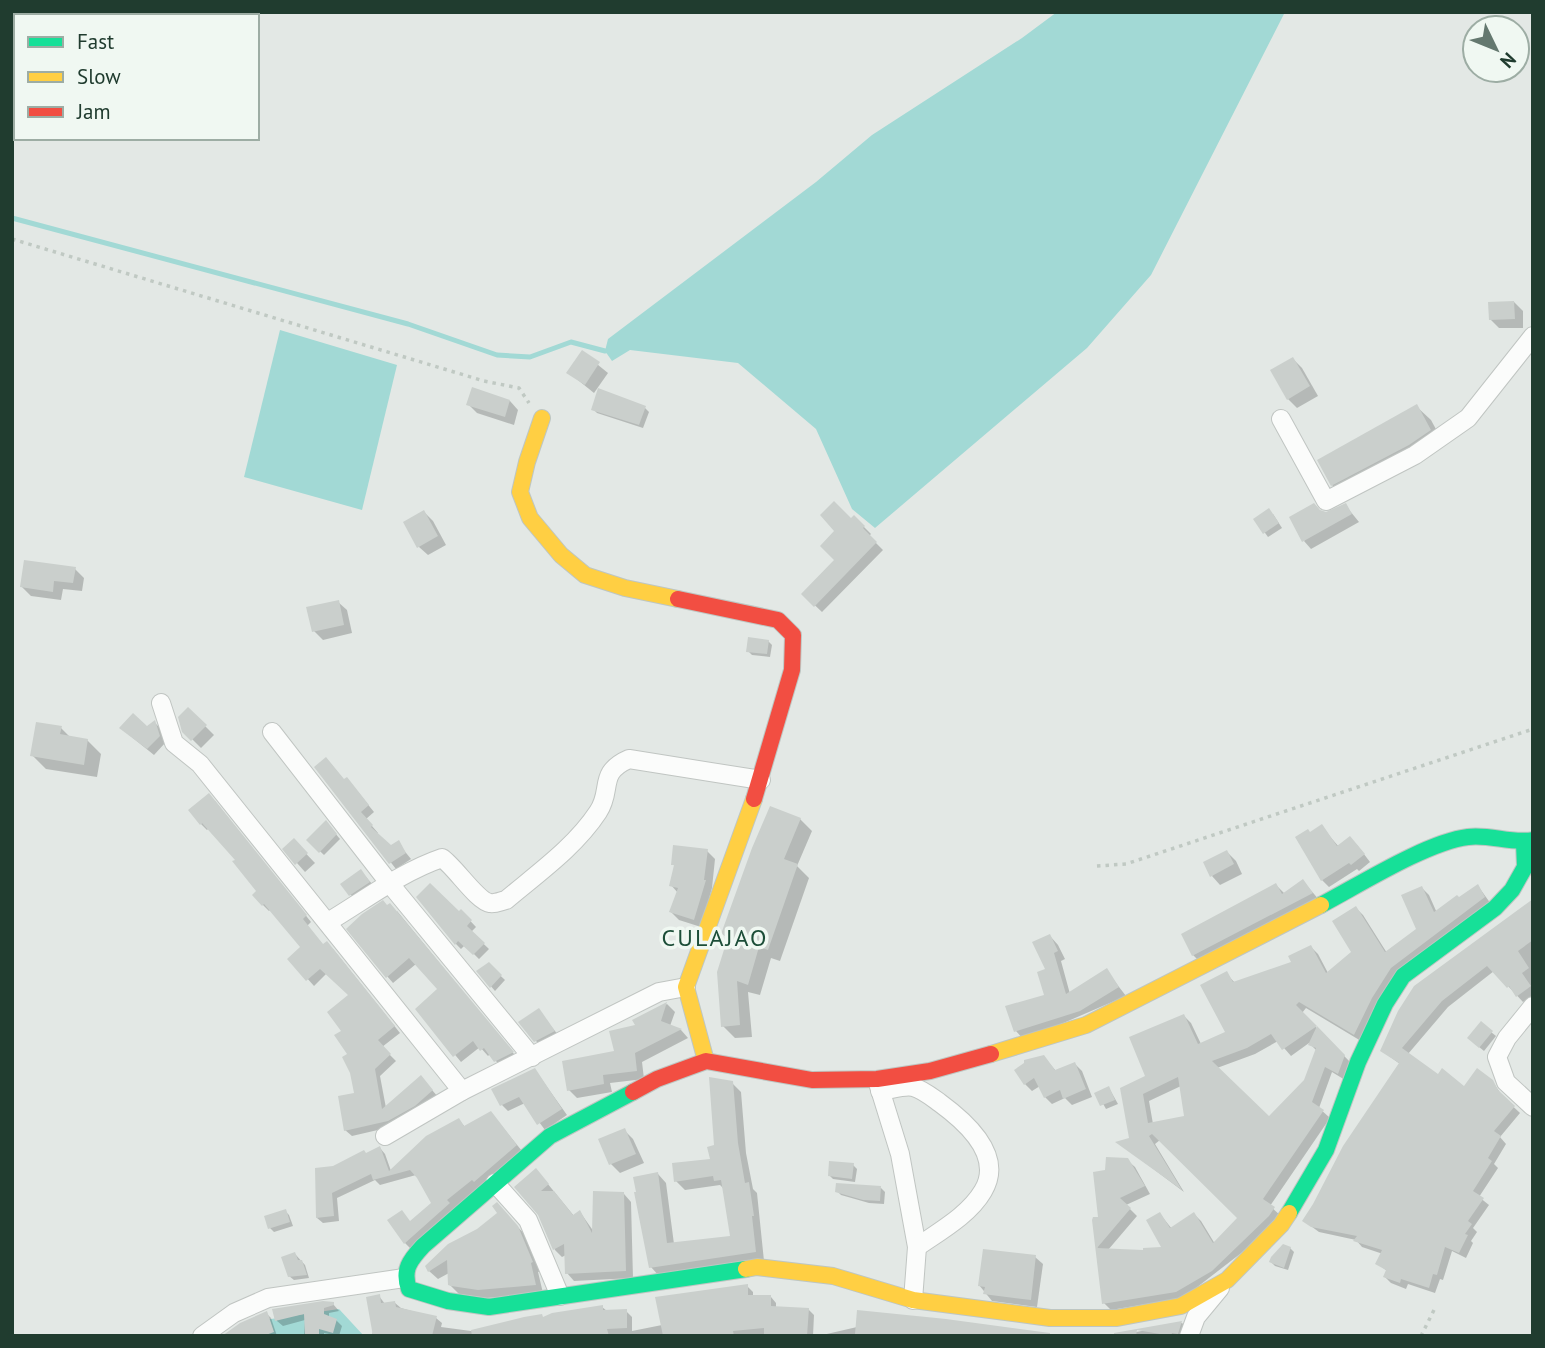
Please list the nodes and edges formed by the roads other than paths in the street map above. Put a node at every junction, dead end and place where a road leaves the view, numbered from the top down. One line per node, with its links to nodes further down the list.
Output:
1 (1533, 336): 3 (street)
2 (542, 418): 6 (street)
3 (1281, 419)
4 (161, 703): 9 (street)
5 (272, 732): 8 (street)
6 (761, 779): 8 (street); 10 (street)
7 (1528, 841): 14 (street); 21 (street)
8 (390, 884): 9 (street); 12 (street)
9 (328, 922): 15 (street)
10 (686, 987): 12 (street); 13 (street)
11 (1533, 1006): 16 (street)
12 (532, 1057): 15 (street)
13 (706, 1061): 14 (street); 18 (street)
14 (879, 1085): 19 (street); 19 (street)
15 (462, 1091): 17 (street)
16 (1533, 1107)
17 (385, 1136)
18 (495, 1183): 20 (street); 22 (street)
19 (918, 1247): 23 (street)
20 (404, 1278): 22 (street); 24 (street)
21 (1227, 1280): 23 (street); 25 (street)
22 (560, 1296): 23 (street)
23 (913, 1300)
24 (202, 1336)
25 (1189, 1336)

